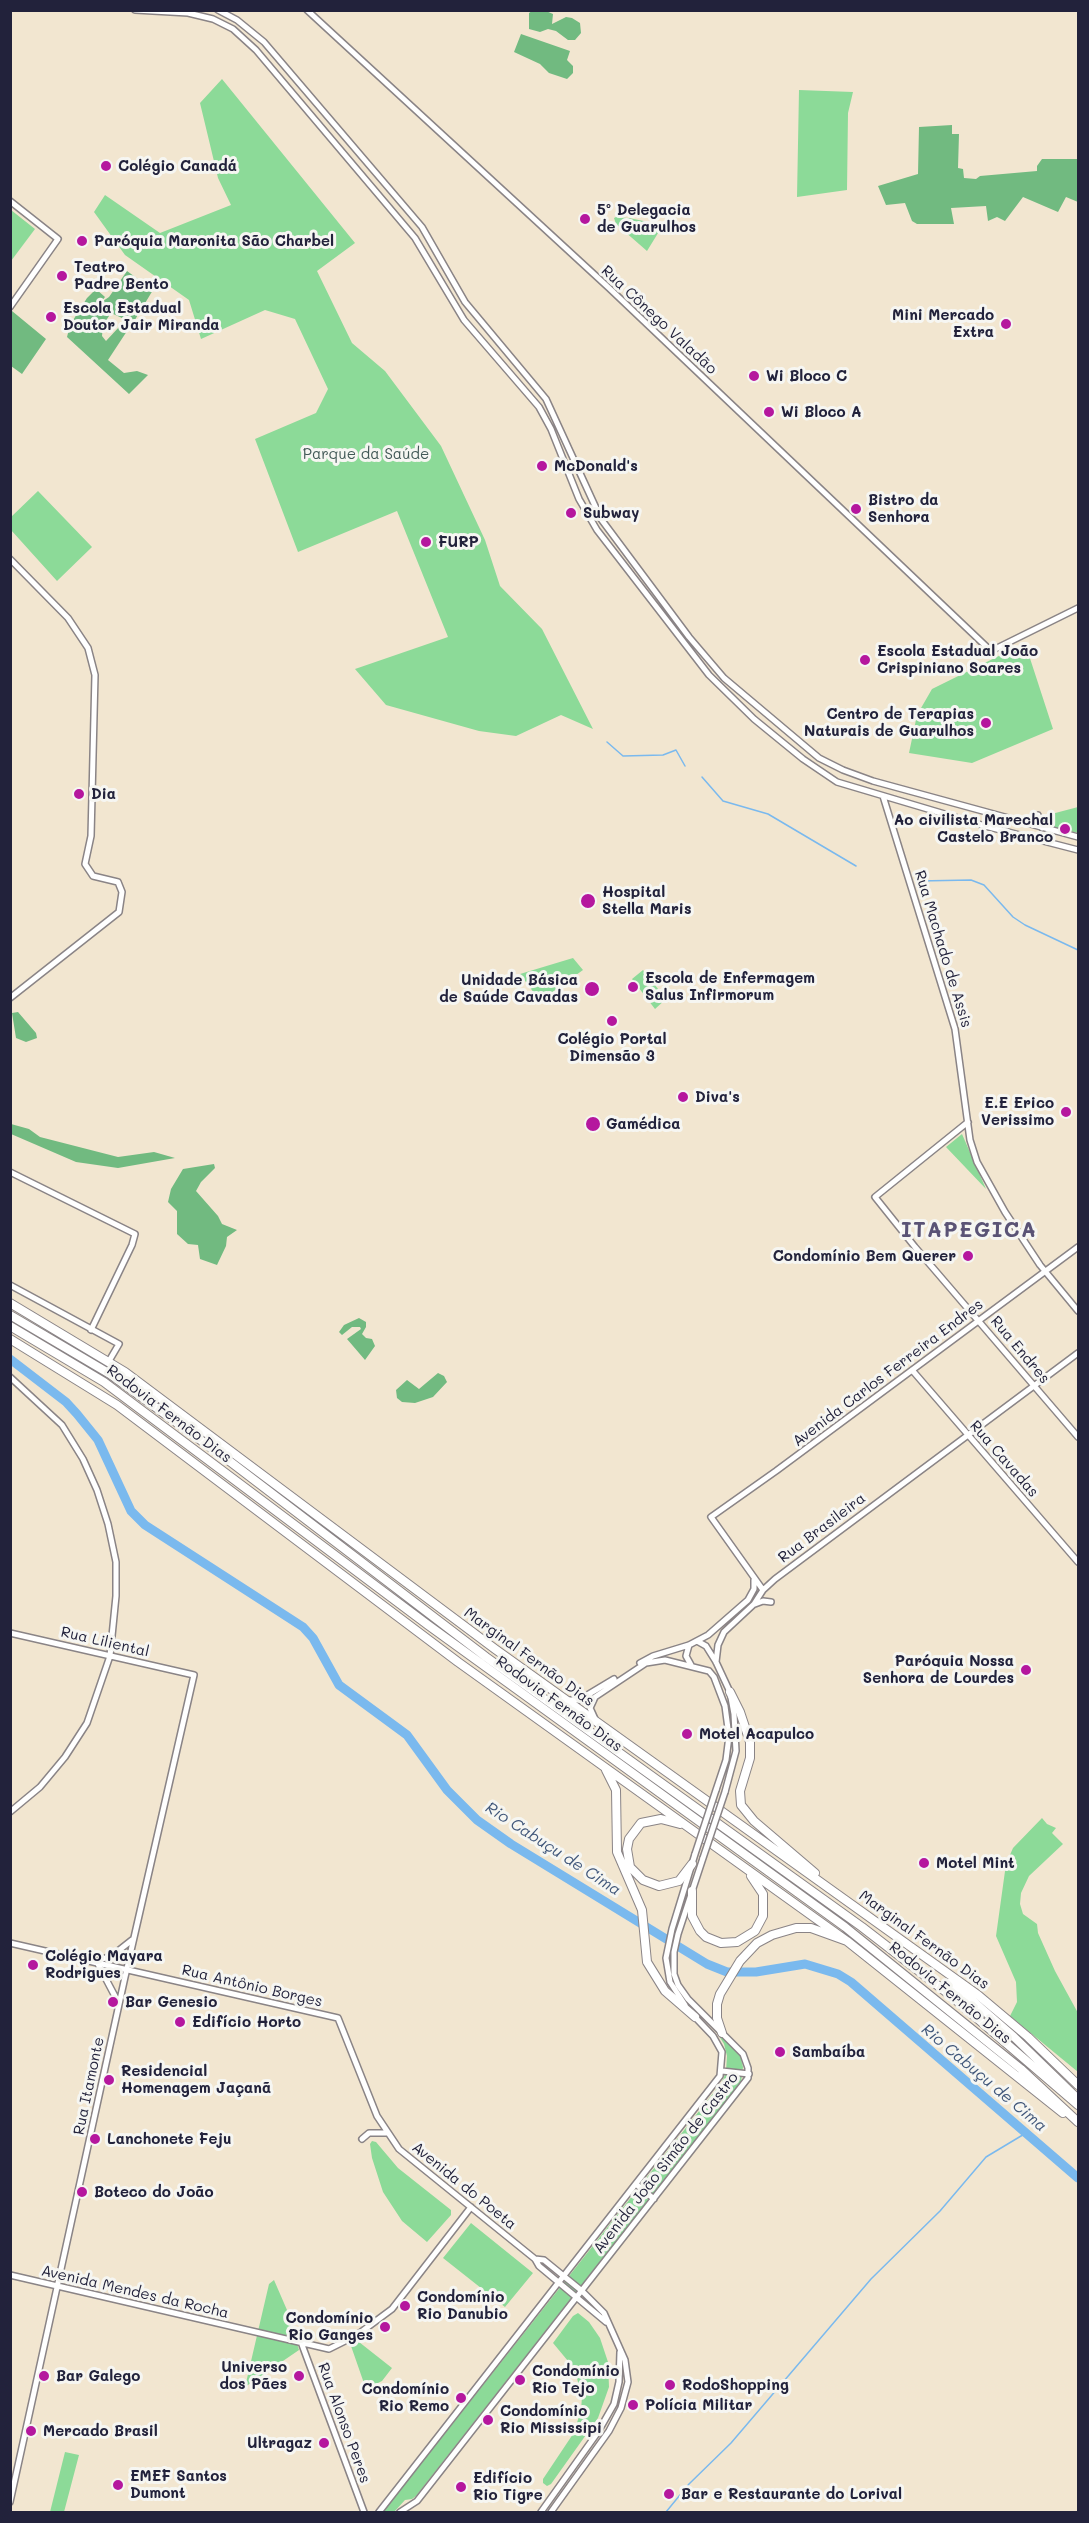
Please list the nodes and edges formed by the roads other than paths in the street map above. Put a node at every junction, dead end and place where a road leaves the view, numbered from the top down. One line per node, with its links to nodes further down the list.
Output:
1 (135, 10): 5 (street)
2 (218, 10): 4 (street)
3 (307, 10): 9 (street, Rua Cônego Valadão)
4 (368, 164): 5 (street); 12 (street)
5 (359, 172): 10 (street)
6 (10, 201): 7 (street)
7 (10, 307)
8 (10, 559): 17 (street)
9 (1078, 608)
10 (883, 796): 14 (street, Rua Machado de Assis); 15 (street)
11 (1038, 815): 12 (street)
12 (1042, 828): 13 (street)
13 (1078, 837)
14 (900, 847): 16 (street, Rua Machado de Assis); 16 (street, Rua Machado de Assis)
15 (1078, 850)
16 (904, 863): 18 (street, Rua Machado de Assis)
17 (10, 998)
18 (968, 1122): 21 (street, Rua Machado de Assis); 26 (street, Rua Endres)
19 (10, 1172): 28 (street)
20 (1078, 1247): 21 (street, Avenida Carlos Ferreira Endres)
21 (1045, 1271): 24 (street, Rua Machado de Assis); 26 (street, Avenida Carlos Ferreira Endres)
22 (10, 1285): 28 (street)
23 (10, 1303): 31 (highway, Marginal Fernão Dias)
24 (1078, 1311)
25 (10, 1316): 53 (highway, Rodovia Fernão Dias)
26 (979, 1319): 32 (street, Avenida Carlos Ferreira Endres); 34 (street, Rua Endres)
27 (10, 1326): 50 (highway, Rodovia Fernão Dias)
28 (91, 1330): 31 (street)
29 (10, 1339): 46 (highway)
30 (1078, 1353): 34 (street, Rua Brasileira)
31 (110, 1361): 52 (highway, Marginal Fernão Dias)
32 (912, 1370): 35 (street, Rua Cavadas); 38 (street, Avenida Carlos Ferreira Endres)
33 (10, 1377): 45 (street)
34 (1034, 1386): 35 (street, Rua Brasileira); 36 (street, Rua Endres)
35 (967, 1435): 37 (street, Rua Cavadas); 39 (street, Rua Brasileira)
36 (1078, 1437)
37 (1078, 1562)
38 (754, 1580): 39 (street); 43 (street)
39 (763, 1590): 41 (street, Rua Brasileira)
40 (771, 1602): 41 (street)
41 (754, 1605): 47 (street, Rua Brasileira)
42 (10, 1633): 45 (street, Rua Liliental)
43 (697, 1641): 44 (street); 47 (street)
44 (689, 1645): 48 (street); 52 (street)
45 (110, 1656): 49 (street, Rua Liliental); 57 (street)
46 (458, 1662): 50 (highway); 56 (highway)
47 (716, 1662): 51 (street)
48 (692, 1666): 54 (street); 59 (street, Avenida João Simão de Castro, bridge)
49 (194, 1675): 63 (street, Rua Itamonte)
50 (497, 1676): 78 (highway, Rodovia Fernão Dias)
51 (730, 1692): 61 (highway); 62 (street, Avenida João Simão de Castro, bridge)
52 (560, 1696): 54 (highway, Marginal Fernão Dias)
53 (578, 1722): 55 (highway); 77 (highway, Rodovia Fernão Dias)
54 (605, 1728): 55 (highway, Marginal Fernão Dias)
55 (637, 1752): 61 (highway, Marginal Fernão Dias)
56 (601, 1764): 58 (highway); 70 (highway)
57 (10, 1812)
58 (688, 1827): 59 (highway); 60 (highway)
59 (692, 1864): 70 (street, Avenida João Simão de Castro)
60 (740, 1864): 62 (highway); 64 (highway)
61 (825, 1885): 67 (highway, Marginal Fernão Dias)
62 (692, 1891): 72 (street, Avenida João Simão de Castro)
63 (134, 1939): 66 (street); 68 (street, Rua Itamonte)
64 (847, 1941): 72 (highway); 78 (highway)
65 (10, 1943): 66 (street, Rua Antônio Borges)
66 (96, 1963): 68 (street, Rua Antônio Borges); 69 (street)
67 (938, 1967): 75 (highway, Marginal Fernão Dias); 76 (highway)
68 (126, 1970): 69 (street, Rua Itamonte); 71 (street, Rua Antônio Borges)
69 (119, 2004): 88 (street, Rua Itamonte)
70 (695, 2017): 73 (street, Avenida João Simão de Castro)
71 (338, 2018): 79 (street, Avenida do Poeta)
72 (722, 2033): 74 (street, Avenida João Simão de Castro)
73 (722, 2071): 74 (street); 81 (street, Avenida João Simão de Castro)
74 (749, 2074): 82 (street, Avenida João Simão de Castro)
75 (1078, 2085)
76 (1078, 2099)
77 (1078, 2105)
78 (1078, 2122)
79 (387, 2133): 80 (street); 83 (street, Avenida do Poeta)
80 (362, 2139)
81 (636, 2185): 82 (street); 86 (street, Avenida João Simão de Castro)
82 (654, 2199): 89 (street, Avenida João Simão de Castro)
83 (471, 2207): 84 (street, Avenida do Poeta); 92 (street, Avenida Mendes da Rocha)
84 (535, 2259): 86 (street, Avenida do Poeta); 87 (street, Avenida do Poeta)
85 (10, 2275): 88 (street, Avenida Mendes da Rocha)
86 (564, 2277): 87 (street, Avenida João Simão de Castro); 89 (street, Avenida do Poeta)
87 (560, 2282): 90 (street, Avenida do Poeta); 96 (street, Avenida João Simão de Castro)
88 (57, 2286): 92 (street, Avenida Mendes da Rocha); 94 (street, Rua Itamonte)
89 (582, 2291): 90 (street, Avenida João Simão de Castro); 91 (street, Avenida do Poeta)
90 (577, 2297): 91 (street, Avenida do Poeta); 97 (street, Avenida João Simão de Castro)
91 (606, 2322): 93 (street, Avenida do Poeta)
92 (301, 2342): 95 (street, Rua Alonso Peres)
93 (620, 2351): 98 (street, Avenida do Poeta); 99 (street, Avenida do Poeta)
94 (10, 2502)
95 (364, 2512)
96 (379, 2512)
97 (400, 2512)
98 (541, 2512)
99 (551, 2512)

